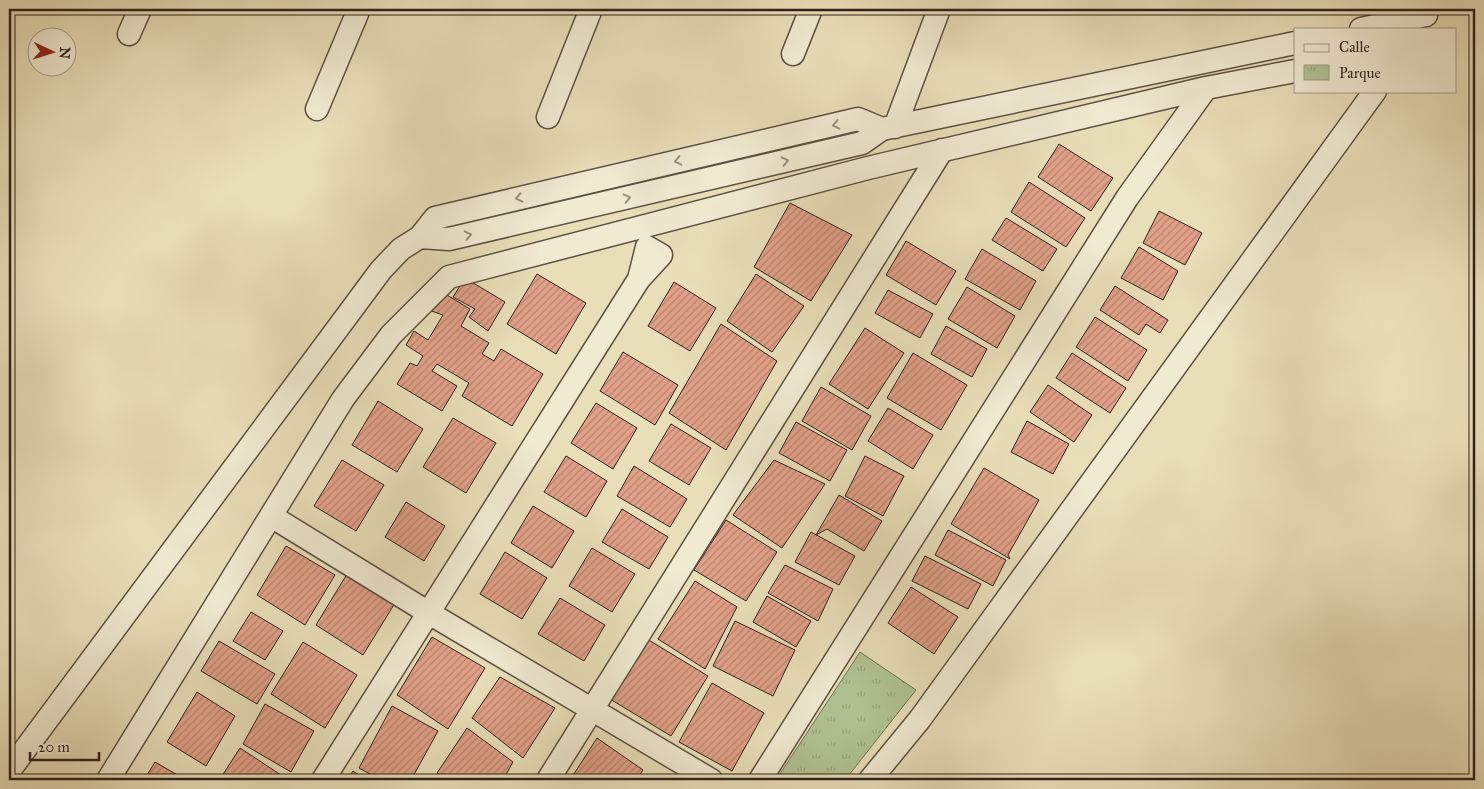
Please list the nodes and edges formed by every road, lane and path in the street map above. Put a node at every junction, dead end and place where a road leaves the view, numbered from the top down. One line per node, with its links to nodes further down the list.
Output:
1 (140, 9): 8 (street)
2 (359, 9): 14 (street)
3 (591, 9): 15 (street)
4 (811, 9): 10 (street)
5 (939, 9): 16 (street)
6 (1425, 18): 7 (street)
7 (1366, 28)
8 (130, 34)
9 (1294, 42): 16 (street)
10 (793, 54)
11 (1294, 70): 12 (street)
12 (1206, 88): 17 (street); 27 (street)
13 (1374, 92): 28 (street)
14 (317, 109)
15 (548, 117)
16 (889, 128): 22 (street)
17 (942, 150): 19 (street); 21 (street)
18 (639, 278): 20 (street)
19 (271, 516): 20 (street); 23 (street)
20 (429, 613): 21 (street); 24 (street)
21 (592, 710): 25 (street); 26 (street)
22 (9, 771)
23 (108, 780)
24 (323, 780)
25 (548, 780)
26 (711, 780)
27 (760, 780)
28 (870, 780)

